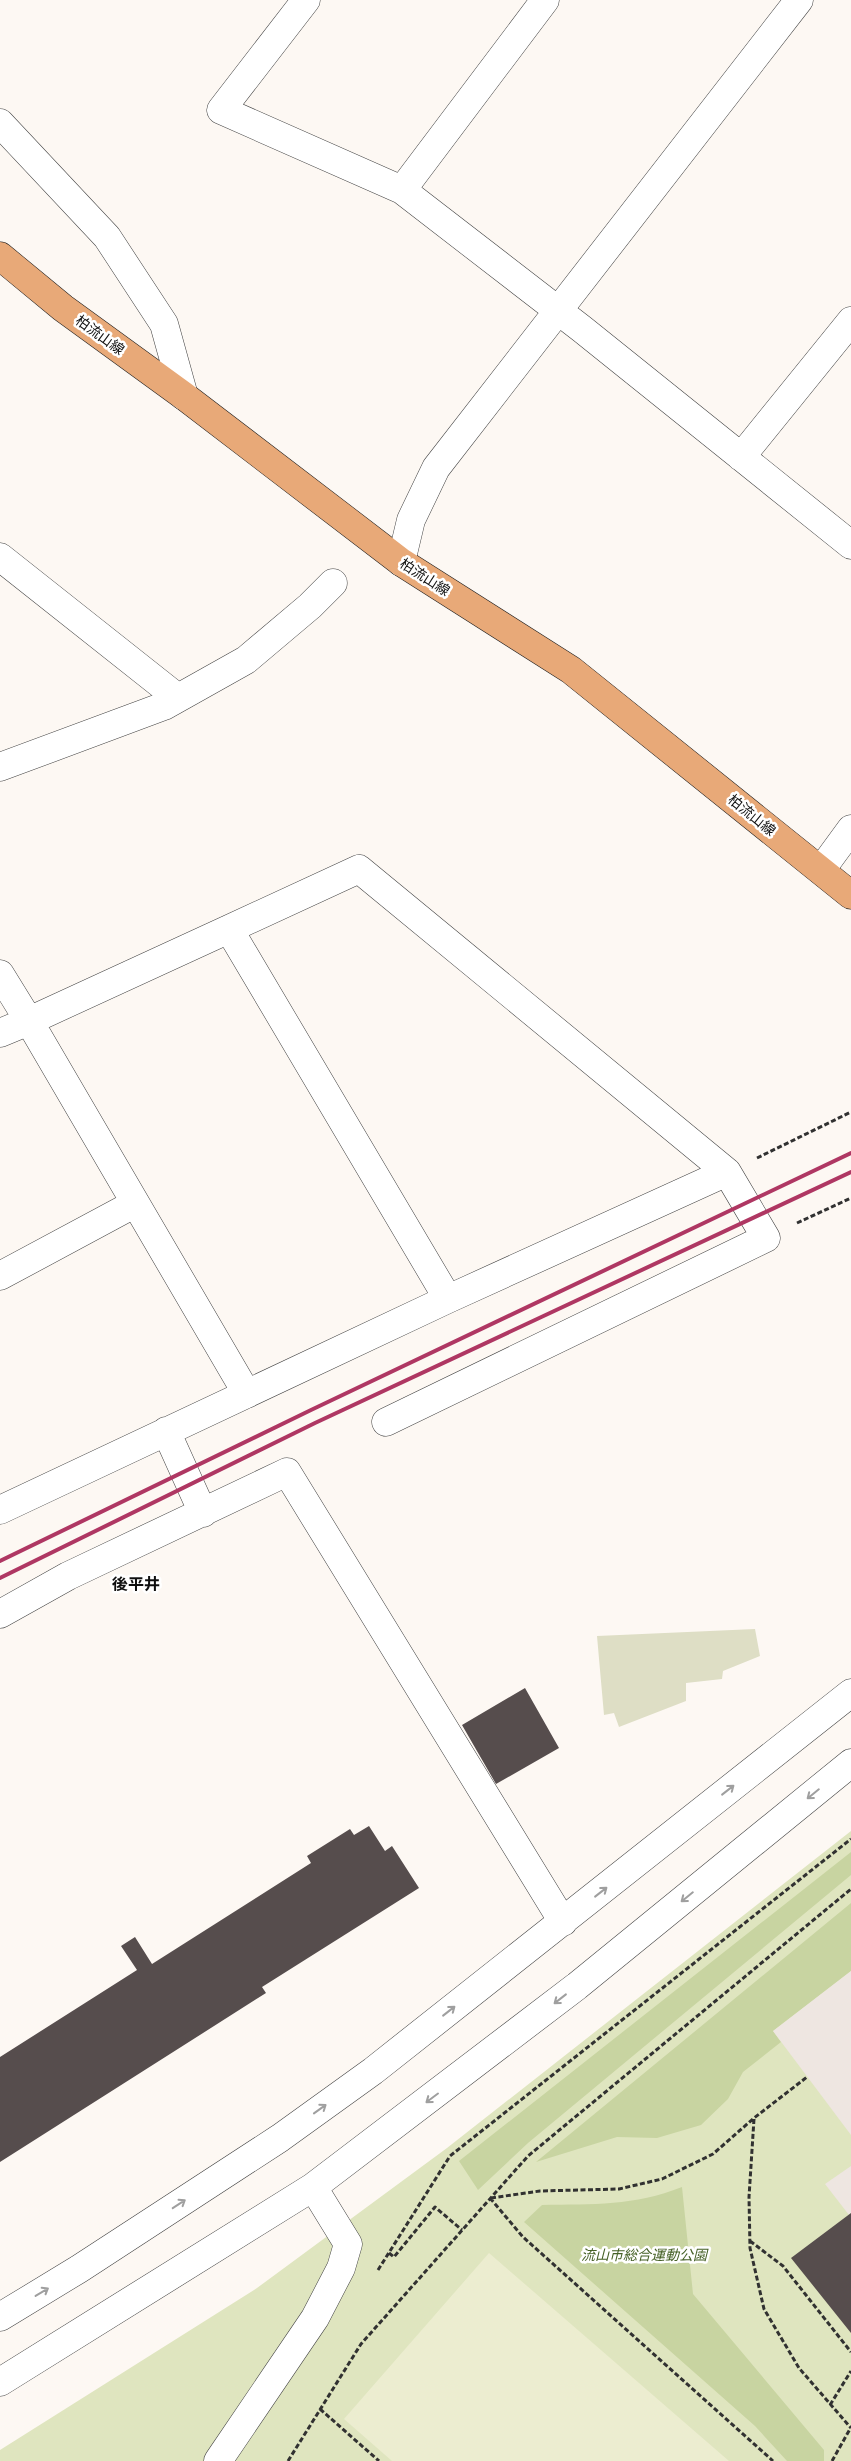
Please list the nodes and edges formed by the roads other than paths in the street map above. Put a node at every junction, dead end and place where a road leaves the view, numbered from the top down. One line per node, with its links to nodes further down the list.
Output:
1 (306, 0): 5 (street)
2 (545, 0): 5 (street)
3 (799, 0): 7 (street)
4 (0, 123): 9 (street)
5 (402, 190): 7 (street)
6 (0, 256): 9 (main road, 柏流山線)
7 (558, 310): 10 (street); 13 (street)
8 (851, 321): 10 (street)
9 (184, 396): 13 (main road, 柏流山線)
10 (741, 458): 11 (street)
11 (851, 545)
12 (0, 557): 15 (street)
13 (401, 562): 18 (main road, 柏流山線)
14 (333, 583): 15 (street)
15 (178, 698): 16 (street)
16 (0, 767)
17 (851, 829): 18 (street)
18 (821, 870): 19 (main road, 柏流山線)
19 (851, 895)
20 (229, 928): 22 (street); 24 (street); 27 (street)
21 (0, 974): 22 (street)
22 (29, 1021): 23 (street); 25 (street)
23 (0, 1033)
24 (727, 1172): 27 (street); 29 (street)
25 (134, 1204): 26 (street); 28 (street)
26 (0, 1276)
27 (448, 1298): 28 (street)
28 (247, 1394): 30 (street)
29 (386, 1422)
30 (166, 1431): 31 (street); 32 (street)
31 (0, 1510)
32 (203, 1514): 33 (street); 36 (street)
33 (0, 1614)
34 (851, 1693): 36 (street, one-way to 34)
35 (851, 1763): 37 (street, one-way to 37)
36 (563, 1922): 38 (street, one-way to 36)
37 (313, 2187): 39 (street); 40 (street)
38 (0, 2317)
39 (0, 2382)
40 (218, 2461)

